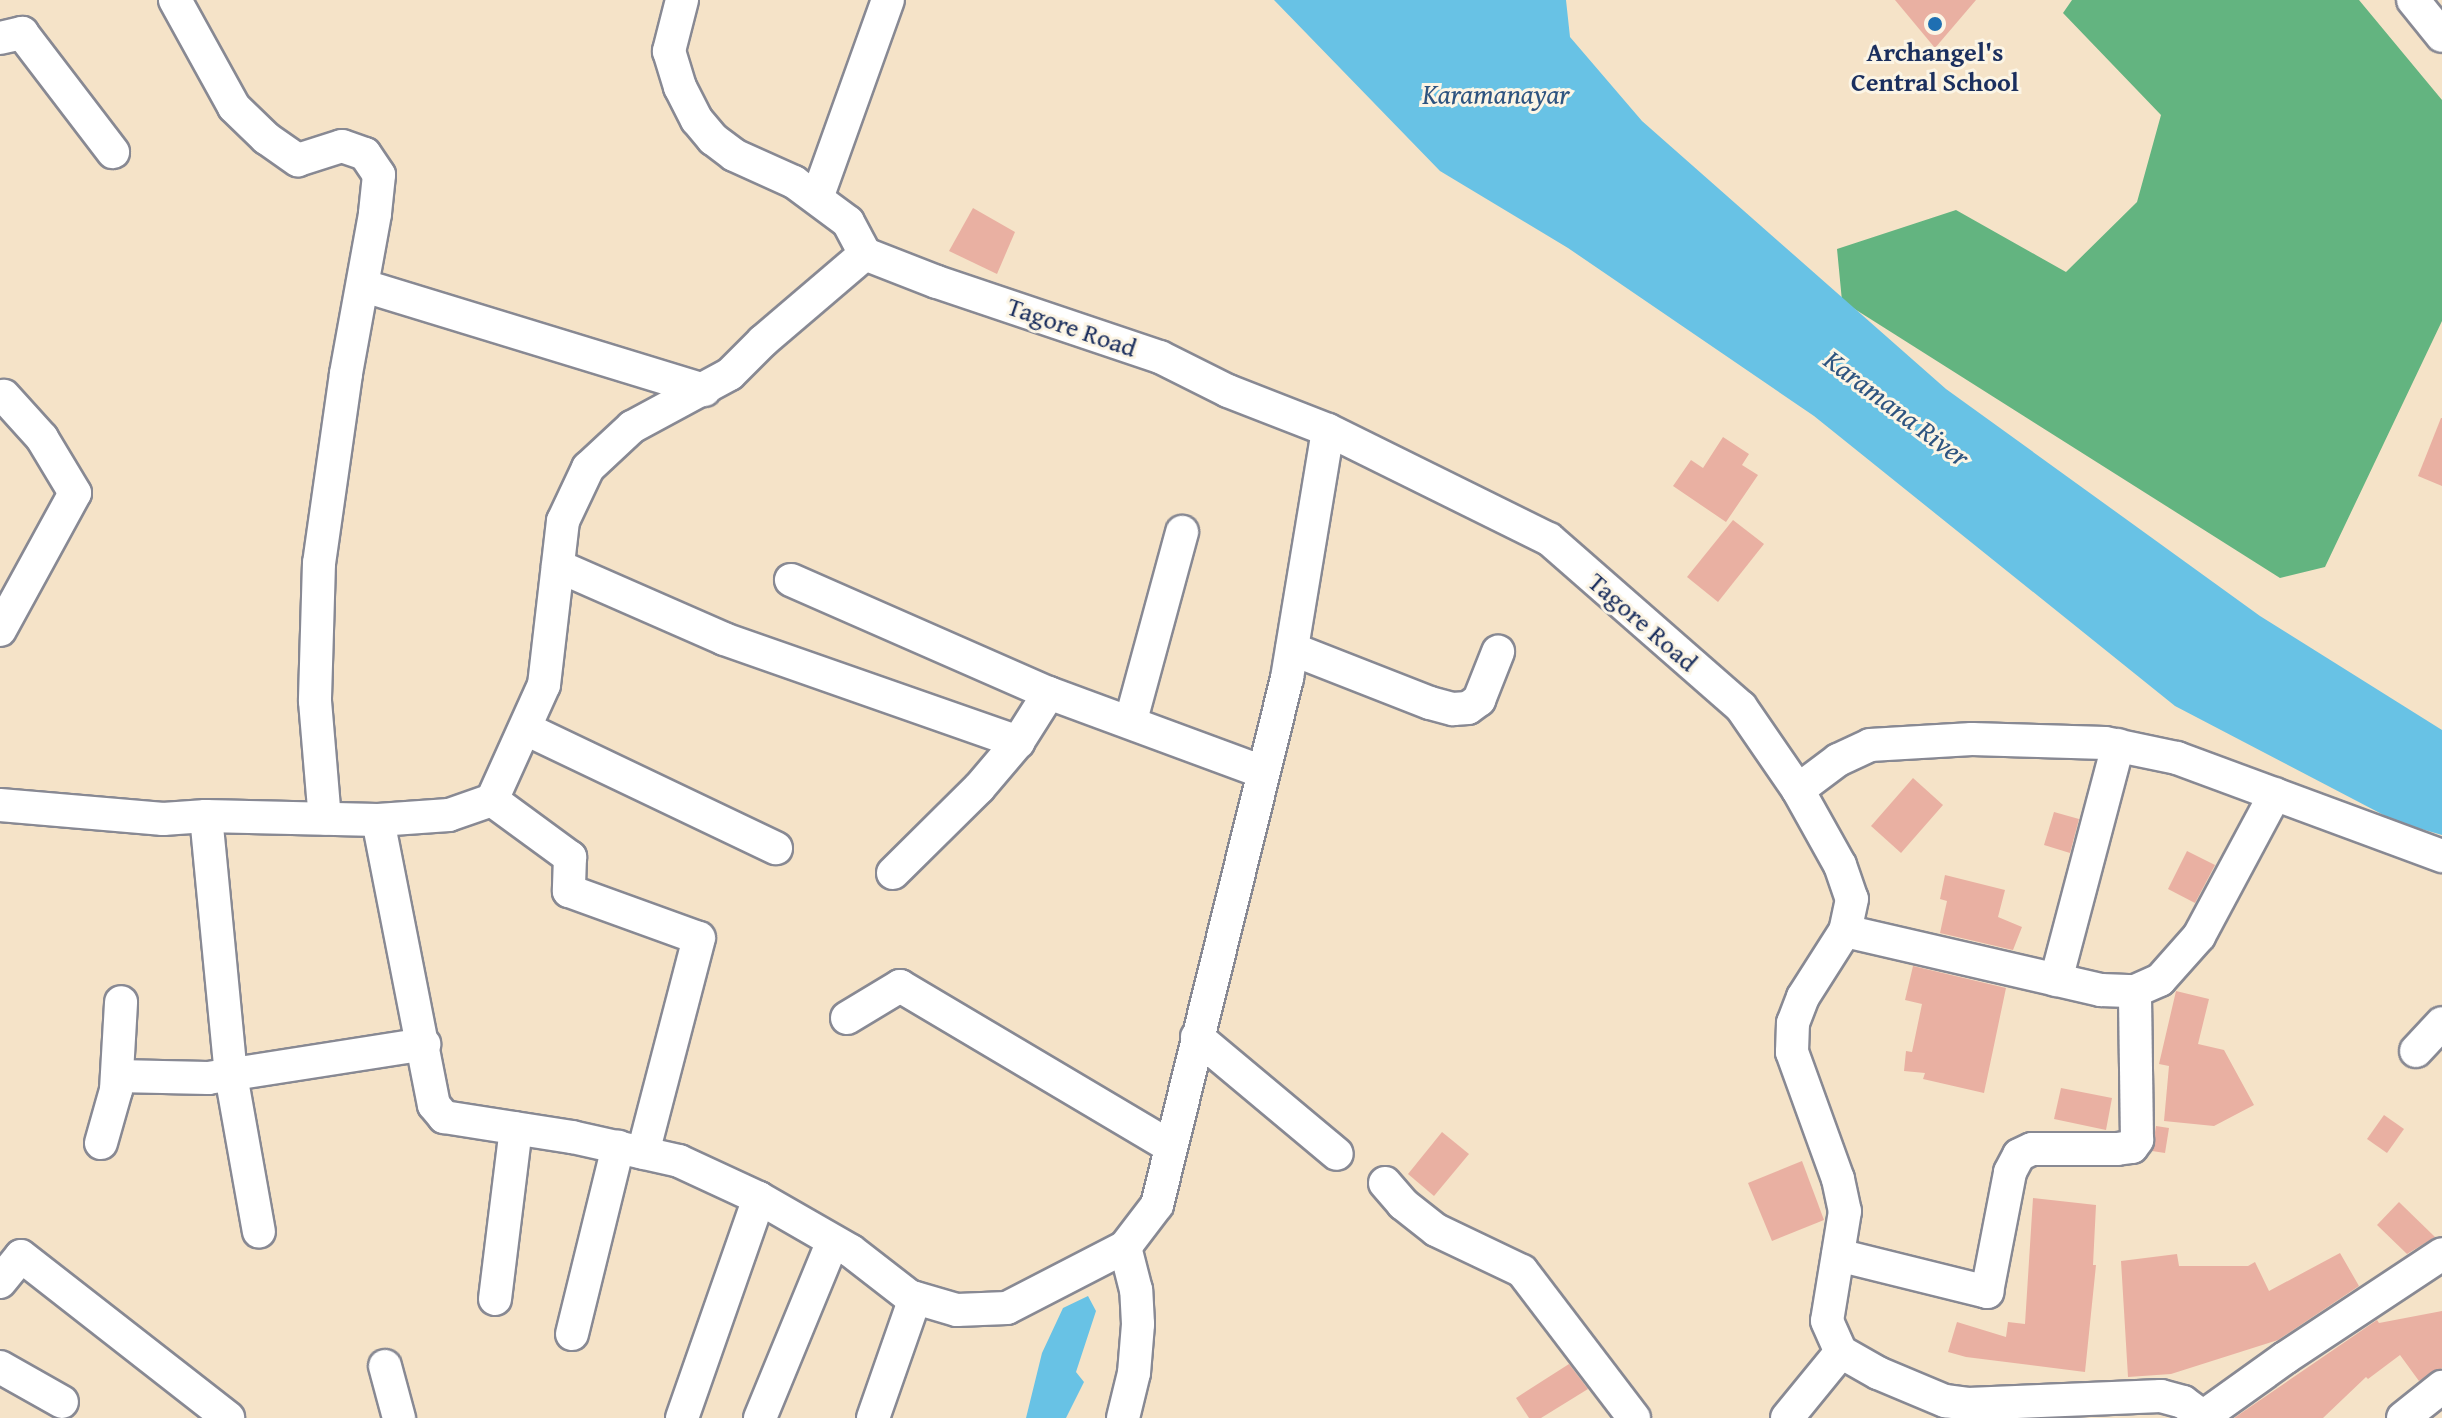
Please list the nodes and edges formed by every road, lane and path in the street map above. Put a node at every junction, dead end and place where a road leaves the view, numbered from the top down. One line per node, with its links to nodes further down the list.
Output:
1 (175, 0): 10 (street)
2 (682, 0): 8 (street)
3 (888, 0): 8 (street)
4 (2413, 0): 5 (street)
5 (2442, 36)
6 (0, 38): 7 (street)
7 (113, 152)
8 (817, 198): 9 (street)
9 (865, 254): 11 (street); 13 (street, Tagore Road)
10 (364, 286): 11 (street); 31 (street)
11 (704, 390): 15 (street)
12 (4, 396): 17 (street)
13 (1328, 430): 18 (street); 26 (street, Tagore Road)
14 (1182, 532): 21 (street)
15 (558, 566): 22 (street); 23 (street)
16 (791, 580): 20 (street)
17 (0, 630)
18 (1292, 649): 19 (street); 25 (street)
19 (1498, 652)
20 (1049, 693): 21 (street); 23 (street)
21 (1131, 720): 25 (street)
22 (526, 729): 28 (street); 33 (street)
23 (1018, 742): 35 (street)
24 (2118, 745): 26 (street); 27 (street); 37 (street)
25 (1262, 772): 42 (street)
26 (1798, 790): 36 (street, Tagore Road)
27 (2275, 794): 34 (street); 38 (street)
28 (492, 800): 32 (street); 50 (street)
29 (0, 805): 30 (street)
30 (206, 816): 31 (street); 45 (street)
31 (325, 819): 32 (street)
32 (378, 820): 43 (street)
33 (776, 848)
34 (2442, 856)
35 (893, 873)
36 (1845, 931): 37 (street); 58 (street, Tagore Road)
37 (2056, 980): 38 (street)
38 (2135, 991): 58 (street)
39 (121, 1002): 46 (street)
40 (847, 1018): 49 (street)
41 (2442, 1023): 44 (street)
42 (1197, 1037): 49 (street); 51 (street)
43 (424, 1044): 45 (street); 47 (street)
44 (2416, 1051)
45 (231, 1075): 46 (street); 54 (street)
46 (117, 1076): 48 (street)
47 (516, 1128): 50 (street); 61 (street)
48 (101, 1143)
49 (1171, 1147): 56 (street)
50 (630, 1150): 53 (street); 62 (street)
51 (1337, 1154)
52 (1385, 1183): 76 (street)
53 (759, 1198): 55 (street); 72 (street)
54 (259, 1232)
55 (833, 1241): 60 (street); 73 (street)
56 (1125, 1247): 60 (street); 75 (street)
57 (2442, 1254): 69 (street)
58 (1838, 1255): 63 (street, Tagore Road)
59 (0, 1282): 70 (street)
60 (915, 1298): 74 (street)
61 (495, 1299)
62 (572, 1334)
63 (1841, 1352): 68 (street); 77 (street)
64 (385, 1366): 71 (street)
65 (0, 1367): 67 (street)
66 (2442, 1387): 78 (street)
67 (62, 1402)
68 (1944, 1410): 69 (street)
69 (2205, 1417)
70 (228, 1418)
71 (399, 1418)
72 (682, 1418)
73 (760, 1418)
74 (873, 1418)
75 (1123, 1418)
76 (1634, 1418)
77 (1787, 1418)
78 (2403, 1418)

